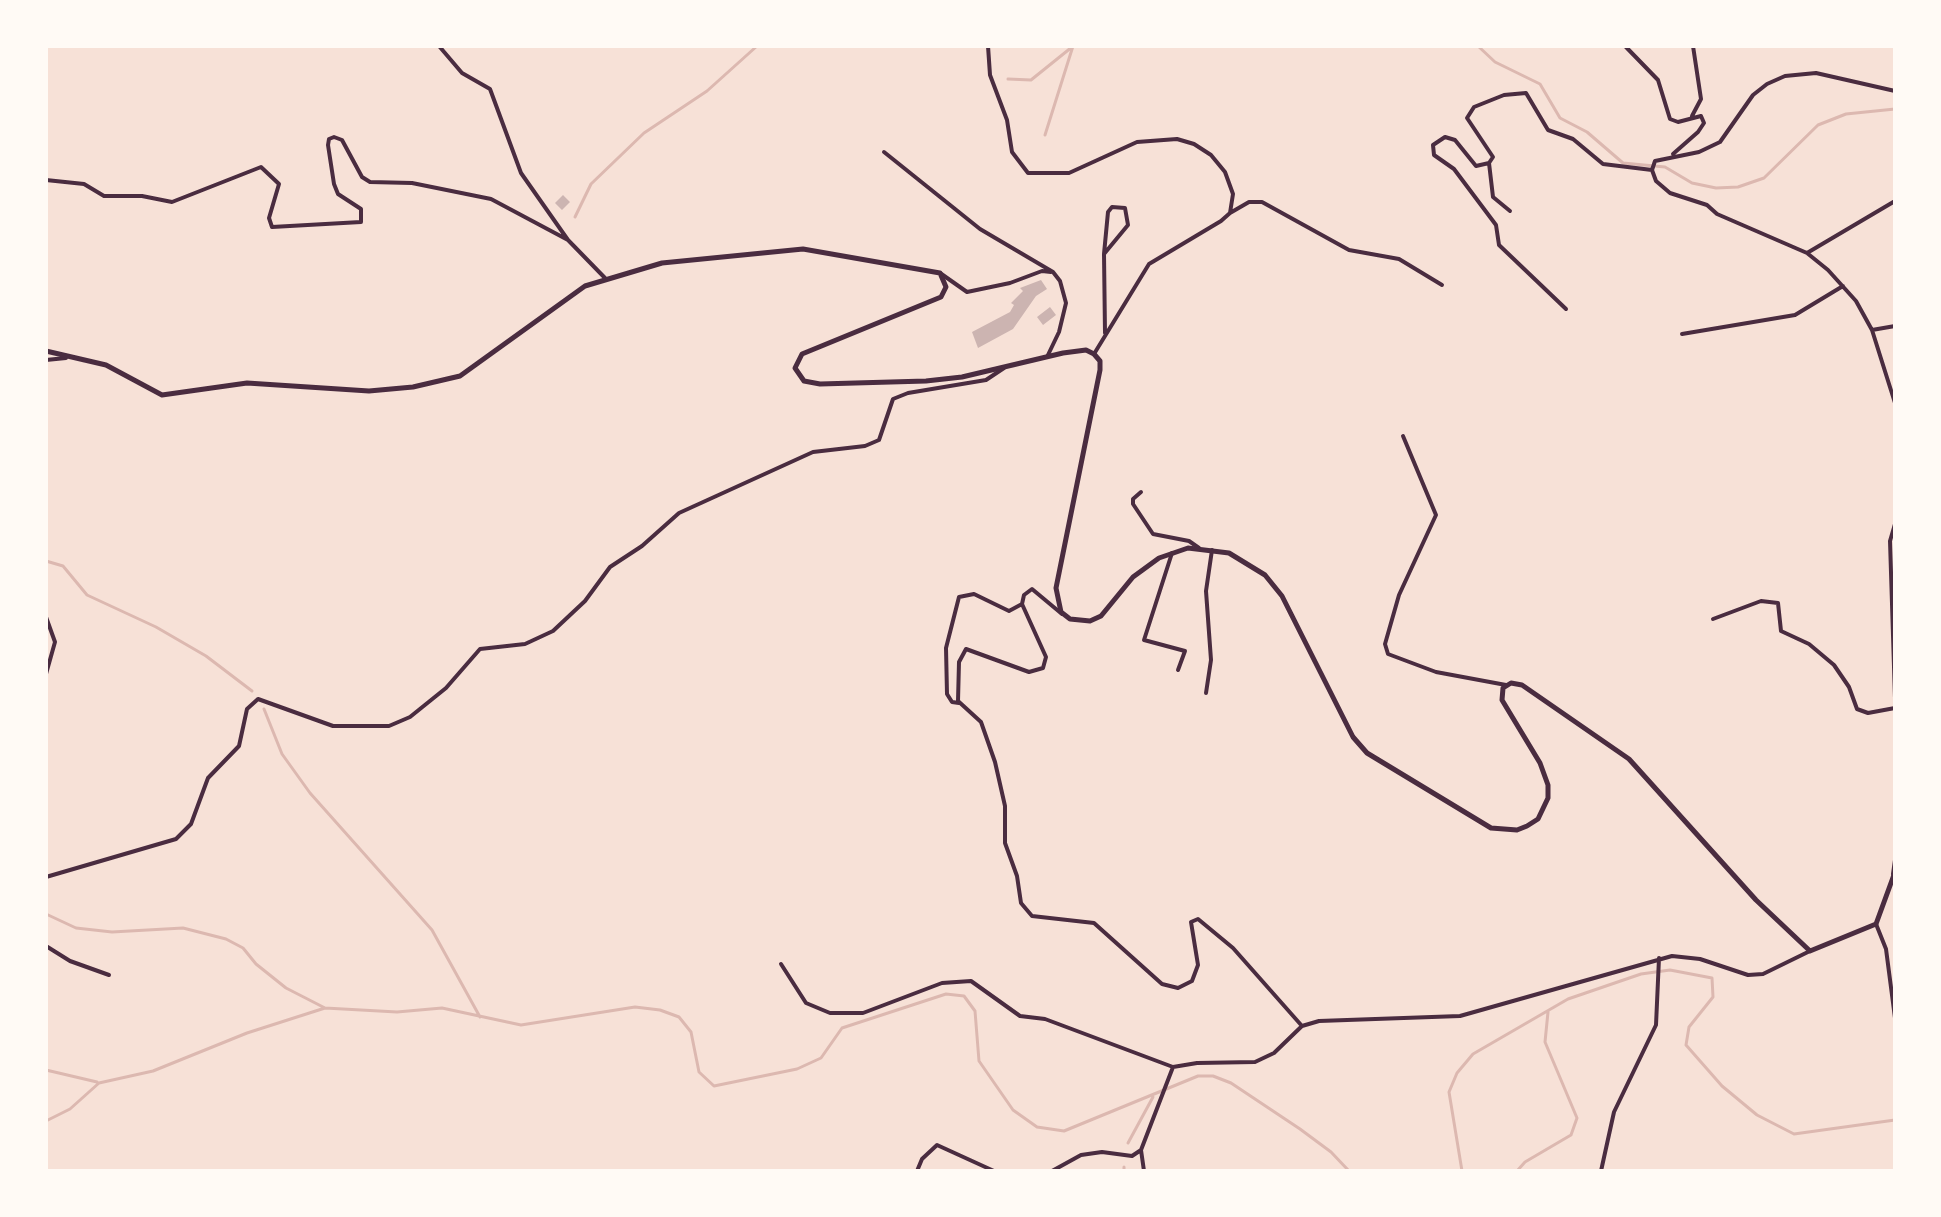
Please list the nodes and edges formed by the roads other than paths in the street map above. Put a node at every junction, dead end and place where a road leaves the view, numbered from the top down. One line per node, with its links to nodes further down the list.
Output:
1 (439, 46): 15 (street)
2 (988, 46): 14 (street)
3 (1625, 46): 6 (street)
4 (1693, 46): 6 (street)
5 (1895, 91): 8 (street)
6 (1692, 116): 8 (street)
7 (884, 152): 18 (street)
8 (1671, 156): 10 (street)
9 (1489, 163): 10 (street); 13 (street); 23 (street)
10 (1653, 167): 16 (street)
11 (46, 180): 15 (street)
12 (1895, 201): 16 (street)
13 (1510, 211)
14 (1230, 213): 21 (street); 27 (street)
15 (568, 240): 20 (street)
16 (1807, 253): 22 (street)
17 (1104, 254): 17 (street); 27 (street)
18 (1053, 272): 19 (street); 30 (street)
19 (940, 273): 20 (street); 33 (street)
20 (605, 278): 31 (street)
21 (1442, 285)
22 (1843, 286): 25 (street); 26 (street)
23 (1566, 309)
24 (1895, 326): 25 (street)
25 (1872, 330): 34 (street)
26 (1682, 334)
27 (1105, 336): 29 (street)
28 (46, 351): 31 (street)
29 (1094, 354): 30 (street); 44 (street)
30 (1047, 357): 33 (street)
31 (66, 358): 32 (street)
32 (46, 360)
33 (1004, 368): 55 (street)
34 (1894, 390): 35 (street)
35 (1895, 403)
36 (1403, 436): 48 (street)
37 (1141, 492): 39 (street)
38 (1895, 524): 50 (street)
39 (1199, 548): 40 (street); 41 (street)
40 (1212, 550): 48 (street); 49 (street)
41 (1172, 553): 44 (street); 46 (street)
42 (1022, 604): 44 (street); 51 (street); 51 (street)
43 (46, 617): 47 (street)
44 (1070, 619)
45 (1713, 619): 52 (street)
46 (1178, 670)
47 (46, 674)
48 (1507, 685): 58 (street)
49 (1206, 693)
50 (1895, 698)
51 (959, 703): 65 (street)
52 (1895, 708)
53 (1895, 860): 54 (street)
54 (1894, 873): 56 (street)
55 (46, 877)
56 (1876, 924): 58 (street); 60 (street)
57 (46, 946): 63 (street)
58 (1810, 951): 59 (street)
59 (1659, 960): 65 (street); 72 (street)
60 (1888, 963): 61 (street); 64 (street)
61 (1895, 963)
62 (781, 964): 66 (street)
63 (109, 975)
64 (1895, 1018)
65 (1302, 1026): 66 (street)
66 (1173, 1067): 67 (street)
67 (1141, 1150): 70 (street); 71 (street)
68 (917, 1171): 69 (street)
69 (994, 1171)
70 (1052, 1171)
71 (1144, 1171)
72 (1601, 1171)

